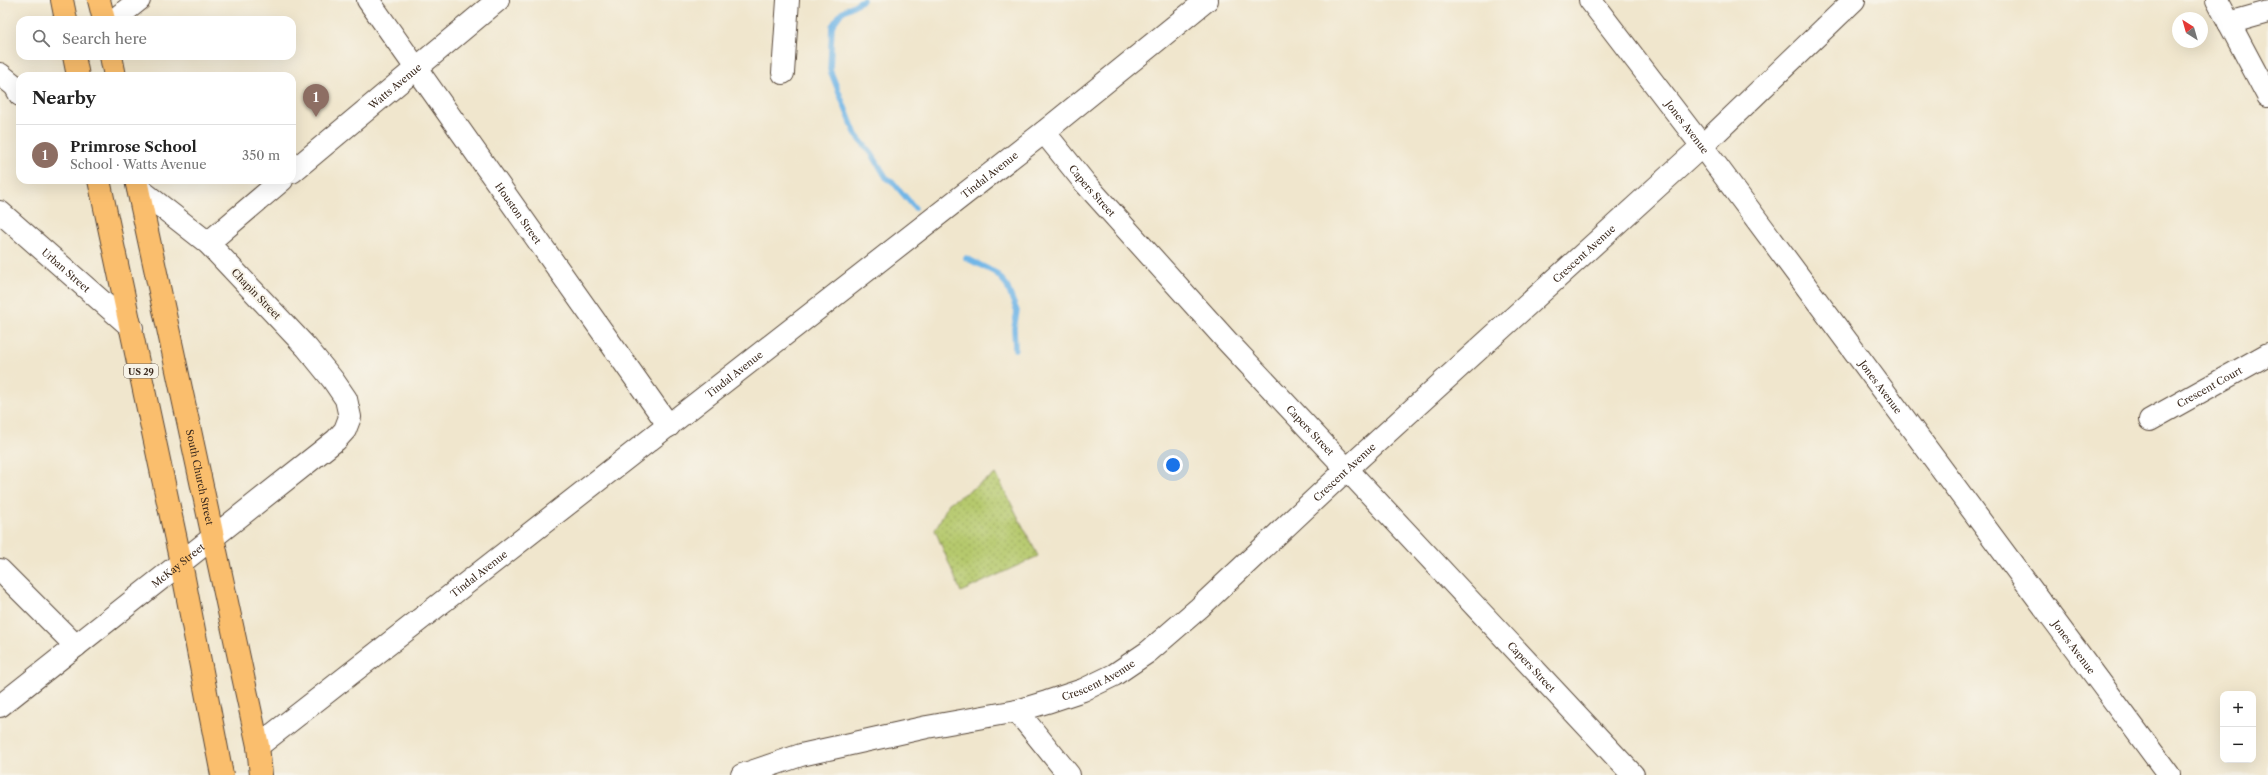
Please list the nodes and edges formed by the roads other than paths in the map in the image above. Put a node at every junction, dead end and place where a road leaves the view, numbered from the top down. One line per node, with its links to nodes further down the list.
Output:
1 (62, 0): 12 (main road)
2 (99, 0): 13 (main road)
3 (139, 0): 14 (street)
4 (368, 0): 17 (street, Houston Street)
5 (498, 0): 17 (street, Watts Avenue)
6 (788, 0): 19 (street)
7 (1206, 0): 21 (street, Tindal Avenue)
8 (1590, 0): 22 (street, Jones Avenue)
9 (1854, 0): 22 (street, Crescent Avenue)
10 (2217, 0): 15 (street)
11 (2268, 12): 15 (street)
12 (65, 16)
13 (103, 16)
14 (119, 16)
15 (2229, 23): 20 (street)
16 (112, 60): 18 (main road)
17 (416, 68): 23 (street, Watts Avenue); 33 (street, Houston Street)
18 (114, 72)
19 (783, 73)
20 (2268, 96)
21 (1044, 132): 33 (street, Tindal Avenue); 34 (street, Capers Street)
22 (1702, 146): 34 (street, Crescent Avenue); 47 (street, Jones Avenue)
23 (296, 169)
24 (100, 184): 29 (main road, US 29)
25 (137, 184): 28 (street, Chapin Street); 35 (main road, South Church Street)
26 (277, 184): 28 (street)
27 (0, 212): 29 (street, Urban Street)
28 (208, 243): 31 (street, Chapin Street)
29 (132, 328): 36 (main road, US 29)
30 (2268, 354): 32 (street, Crescent Court)
31 (350, 419): 35 (street, McKay Street)
32 (2150, 420)
33 (669, 426): 41 (street, Tindal Avenue)
34 (1346, 470): 40 (street, Crescent Avenue); 46 (street, Capers Street)
35 (214, 537): 36 (street, McKay Street); 41 (main road, South Church Street)
36 (181, 563): 38 (street, McKay Street); 42 (main road, US 29)
37 (0, 570): 38 (street)
38 (76, 646): 39 (street, McKay Street)
39 (0, 706)
40 (1017, 711): 44 (street, Crescent Avenue); 45 (street)
41 (258, 746): 43 (main road, South Church Street)
42 (222, 775)
43 (261, 775)
44 (742, 775)
45 (1070, 775)
46 (1633, 775)
47 (2169, 775)

